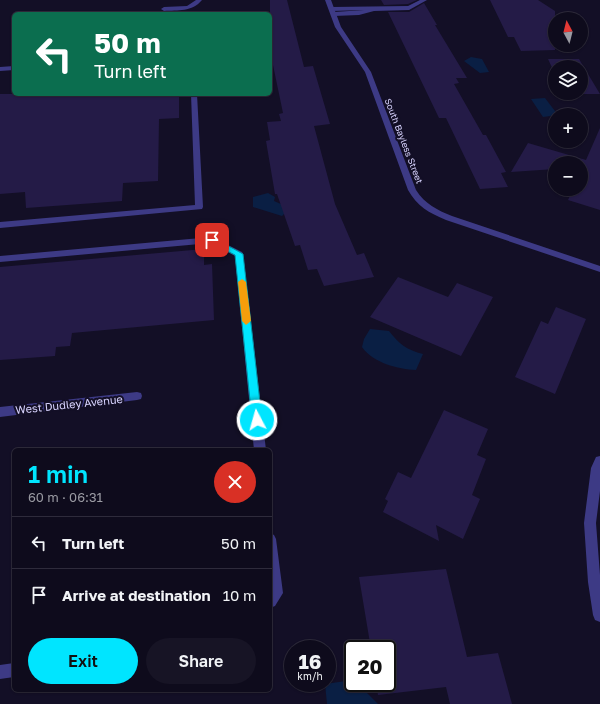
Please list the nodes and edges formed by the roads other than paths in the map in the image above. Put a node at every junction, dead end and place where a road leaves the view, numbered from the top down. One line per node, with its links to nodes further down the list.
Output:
1 (198, 0): 4 (street)
2 (328, 0): 5 (street, South Bayless Street)
3 (424, 0): 5 (street)
4 (164, 9)
5 (333, 12): 11 (street, South Bayless Street)
6 (12, 68): 7 (street)
7 (0, 69)
8 (194, 96): 9 (street)
9 (0, 225)
10 (0, 259): 14 (street)
11 (600, 269)
12 (137, 396): 13 (street, West Dudley Avenue)
13 (0, 412)
14 (260, 448)
15 (600, 462): 18 (street)
16 (272, 557): 17 (street)
17 (272, 598)
18 (600, 615)
19 (12, 670): 20 (street)
20 (0, 672)

